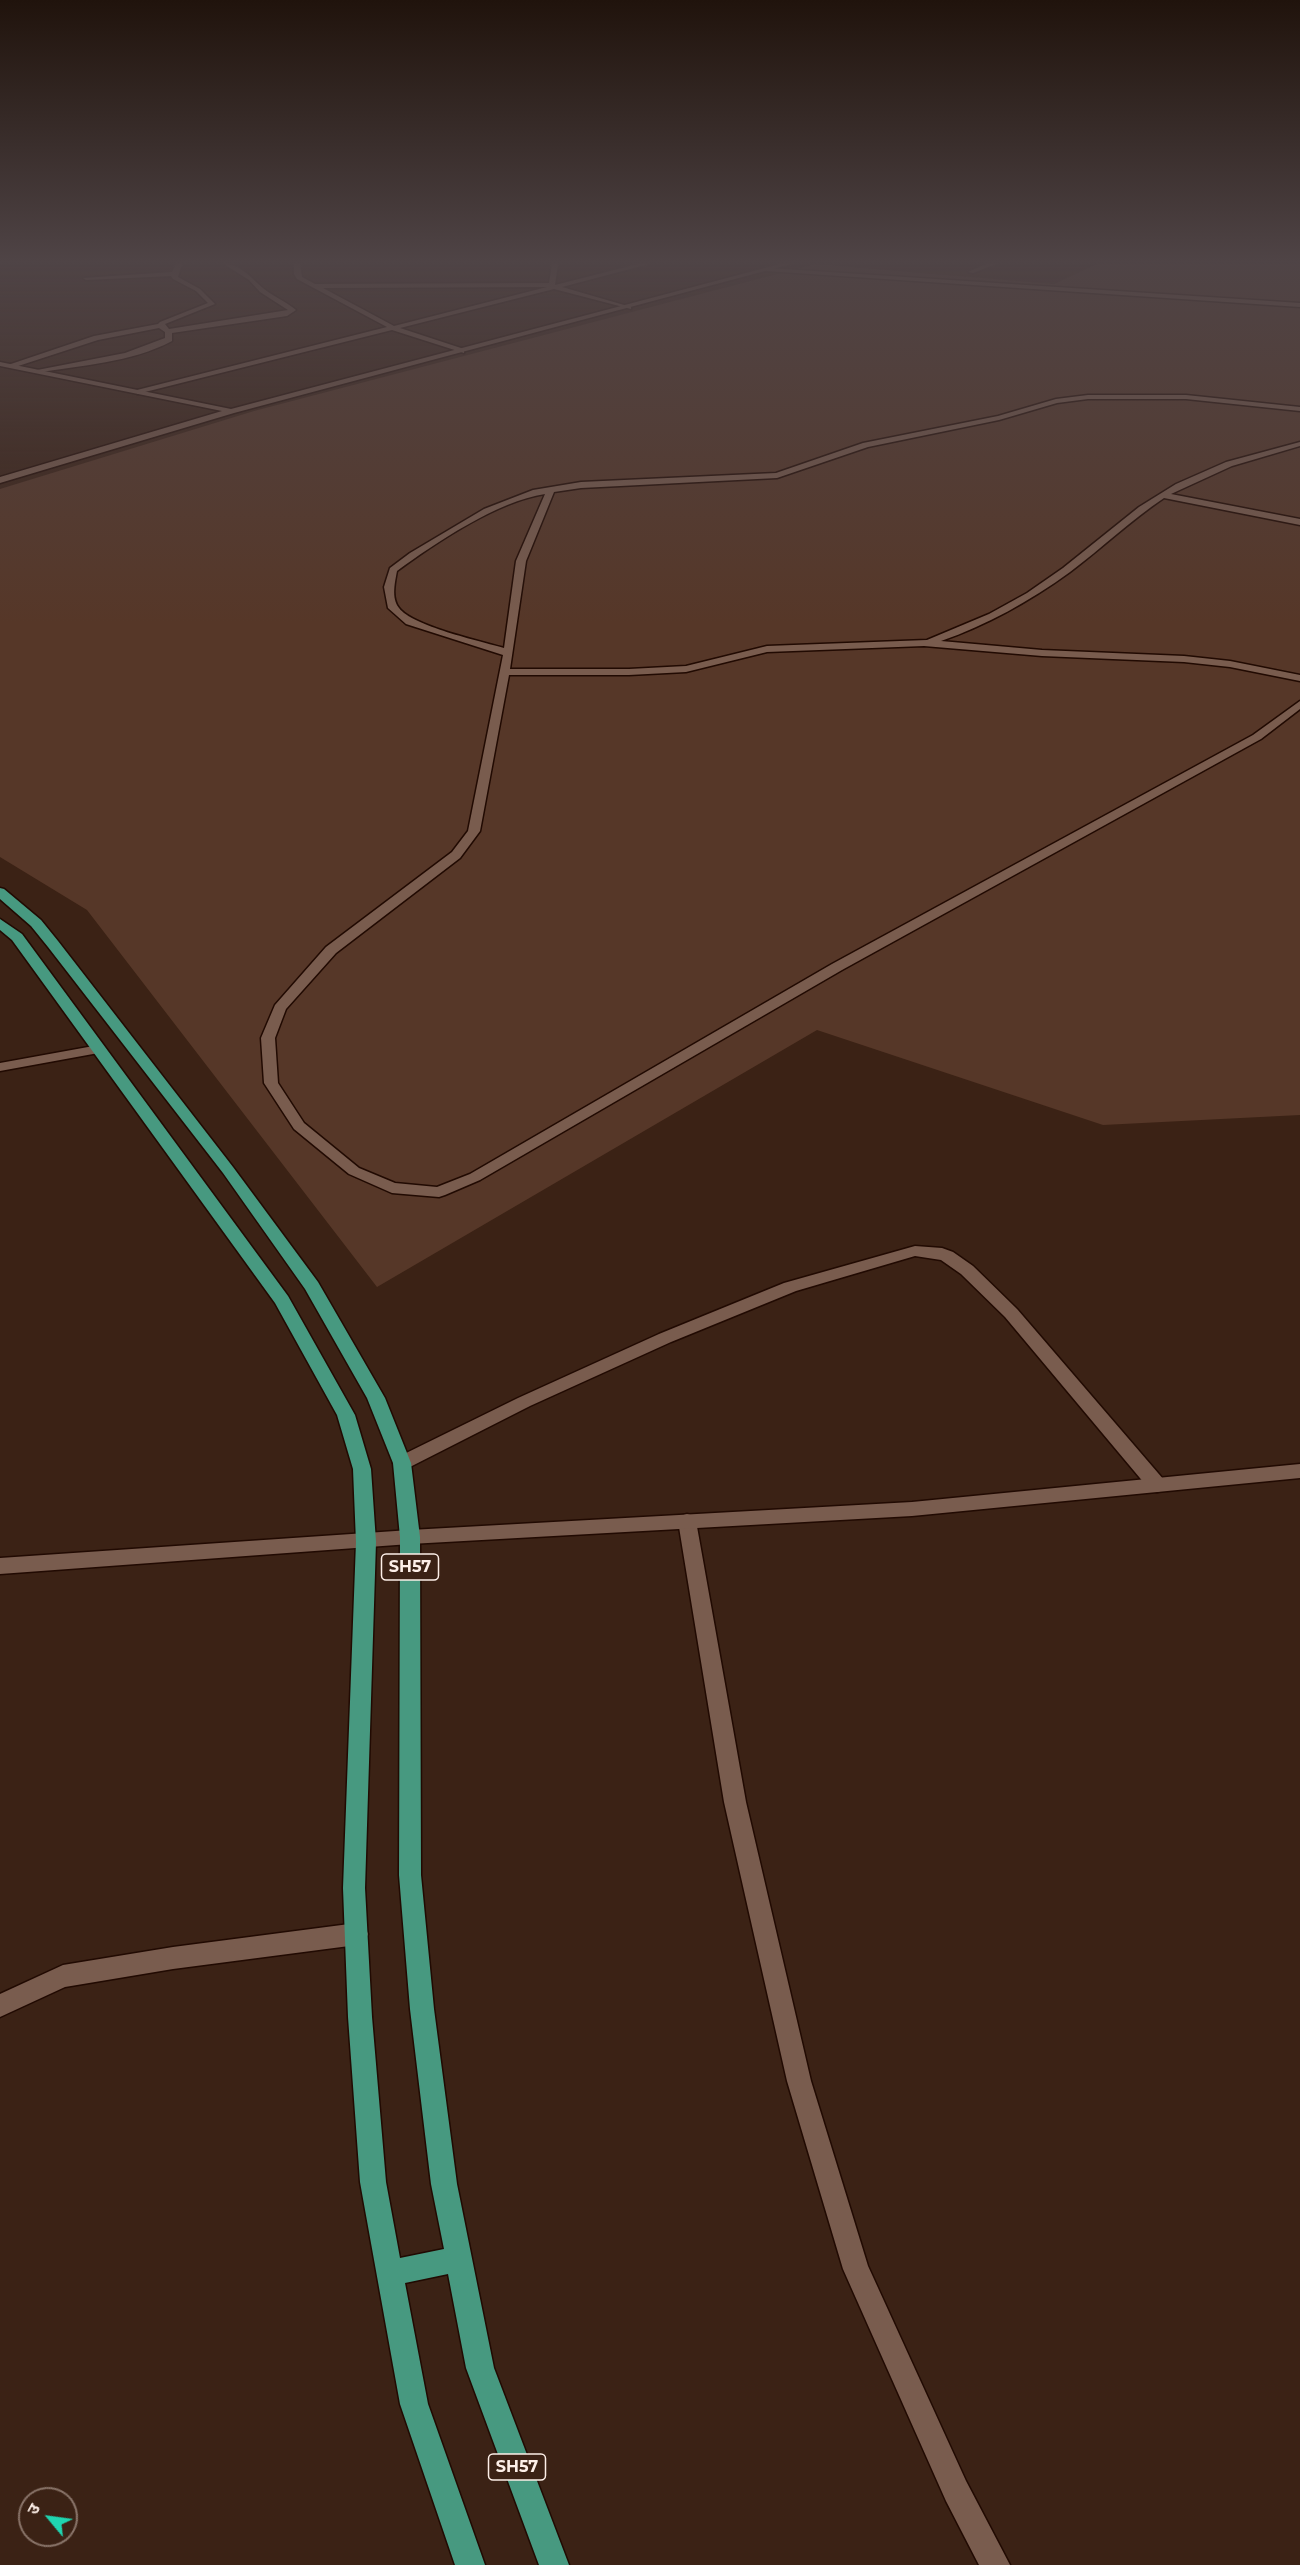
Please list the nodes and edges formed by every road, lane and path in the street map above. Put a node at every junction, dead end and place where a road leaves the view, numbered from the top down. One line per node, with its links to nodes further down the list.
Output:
1 (97, 384): 4 (street)
2 (174, 384): 4 (street)
3 (336, 384): 6 (street)
4 (140, 392): 6 (street)
5 (1300, 409): 9 (street)
6 (231, 411): 8 (street)
7 (1300, 444): 10 (street)
8 (0, 480)
9 (551, 489): 13 (street); 13 (street)
10 (1163, 495): 11 (street); 12 (street)
11 (1300, 522)
12 (924, 643): 14 (street); 15 (street)
13 (508, 653): 14 (street)
14 (504, 672): 16 (street)
15 (1300, 678)
16 (1300, 704)
17 (0, 892): 21 (main road, SH57)
18 (0, 923): 19 (main road, SH57)
19 (99, 1049): 20 (street); 26 (main road, SH57)
20 (0, 1067)
21 (402, 1463): 23 (street); 25 (main road, SH57)
22 (1300, 1470): 23 (street)
23 (1157, 1485): 24 (street)
24 (687, 1521): 25 (street); 34 (street)
25 (410, 1537): 26 (street); 30 (main road, SH57)
26 (366, 1542): 27 (street); 28 (main road, SH57)
27 (0, 1566)
28 (357, 1934): 29 (street); 31 (main road, SH57)
29 (0, 2006)
30 (459, 2259): 31 (main road); 33 (main road, SH57)
31 (389, 2273): 32 (main road, SH57)
32 (470, 2565)
33 (554, 2565)
34 (995, 2565)

